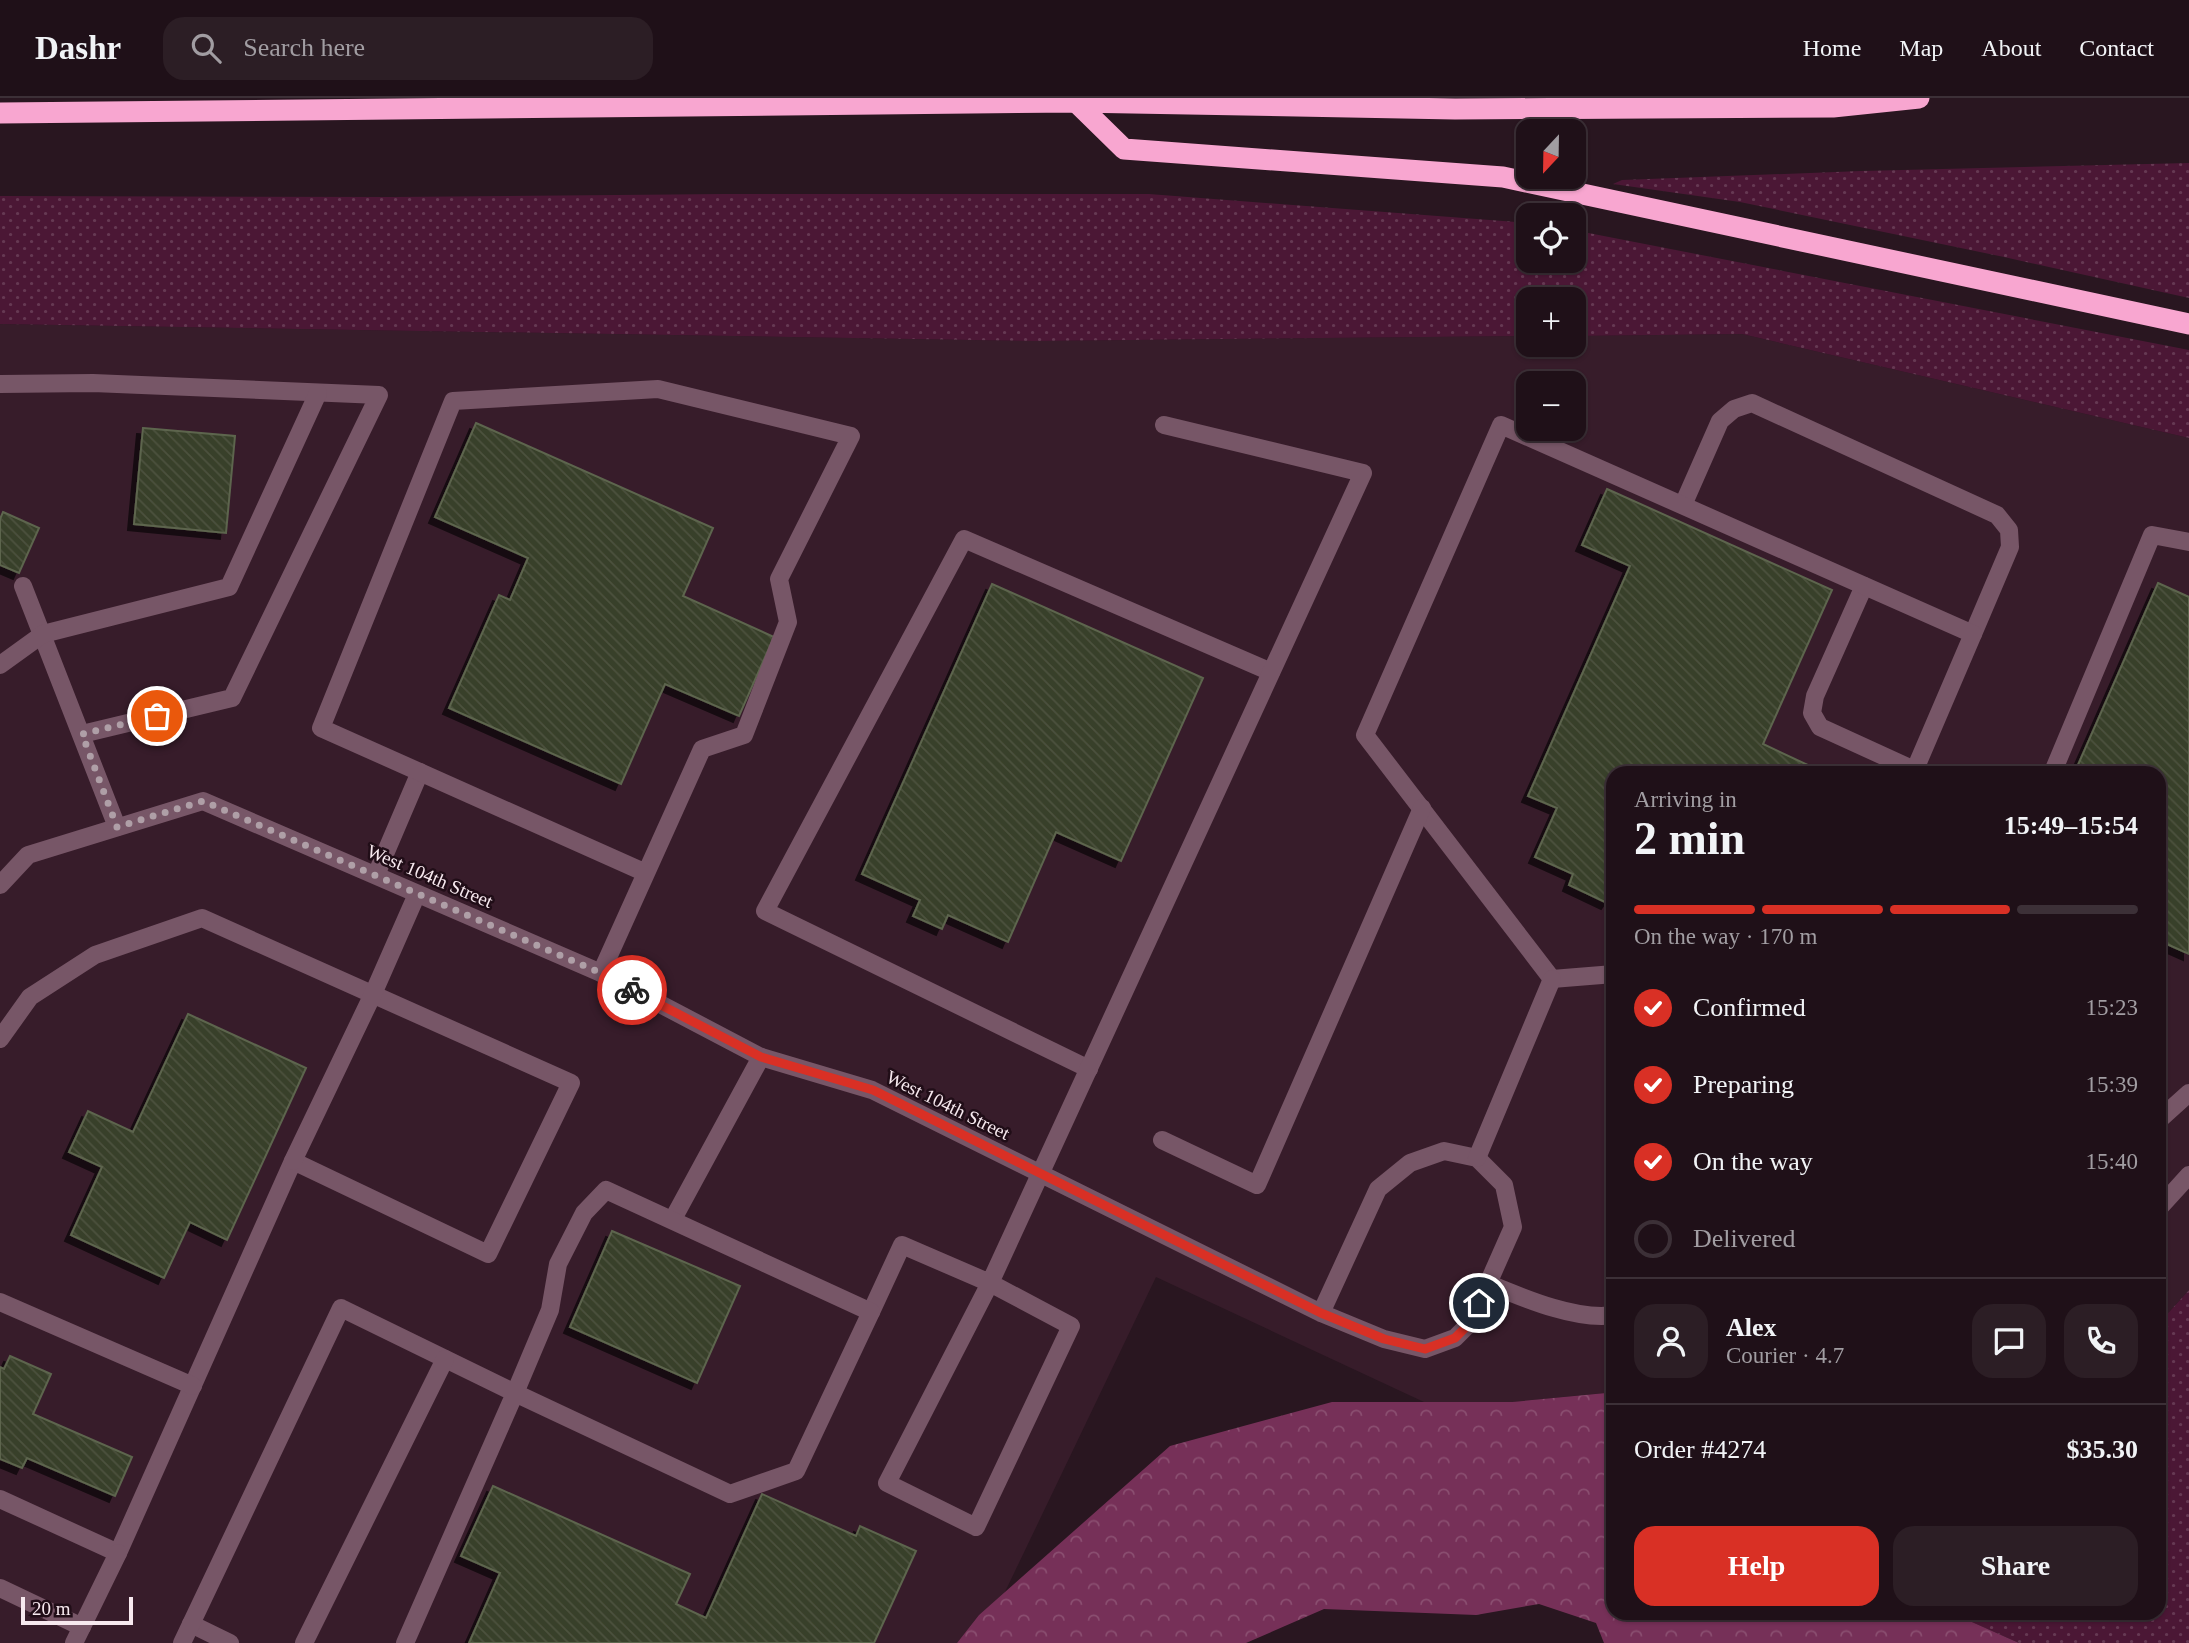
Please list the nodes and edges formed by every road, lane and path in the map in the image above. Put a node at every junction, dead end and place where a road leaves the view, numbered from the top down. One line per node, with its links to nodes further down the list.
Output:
1 (1919, 98): 2 (highway)
2 (1076, 102): 3 (highway); 4 (highway)
3 (0, 113)
4 (2189, 324)
5 (0, 384): 6 (street)
6 (318, 393): 12 (street); 16 (street)
7 (1164, 425): 15 (street)
8 (1683, 505): 11 (street); 13 (street); 21 (street)
9 (2189, 542): 19 (street)
10 (23, 586): 12 (street)
11 (1864, 586): 13 (street); 17 (street)
12 (43, 634): 14 (street); 16 (street)
13 (1973, 634): 18 (street)
14 (0, 665)
15 (1271, 673): 33 (street); 33 (street)
16 (82, 734): 22 (street)
17 (1901, 766)
18 (1917, 766)
19 (2055, 766)
20 (419, 772): 23 (street); 23 (street); 24 (street)
21 (1422, 808): 29 (street); 36 (street)
22 (117, 827): 24 (street, West 104th Street); 25 (street)
23 (646, 873): 27 (street)
24 (376, 876): 26 (street, West 104th Street)
25 (0, 885)
26 (417, 894): 27 (street, West 104th Street); 30 (street)
27 (601, 973): 32 (street, West 104th Street)
28 (1606, 975): 29 (street)
29 (1552, 979): 37 (street)
30 (373, 994): 31 (street); 38 (street); 38 (street)
31 (0, 1039)
32 (761, 1057): 39 (street, West 104th Street); 42 (street)
33 (1089, 1069): 39 (street)
34 (2189, 1093): 35 (street)
35 (2166, 1114)
36 (1162, 1140)
37 (1477, 1158): 44 (street); 47 (street)
38 (293, 1161): 50 (street)
39 (1041, 1174): 43 (street); 47 (street, West 104th Street)
40 (2189, 1175): 41 (street)
41 (2166, 1200)
42 (673, 1219): 46 (street); 51 (street)
43 (990, 1283): 43 (street); 46 (street)
44 (1487, 1283): 47 (street); 48 (street)
45 (0, 1302): 50 (street)
46 (871, 1312): 51 (street)
47 (1321, 1313)
48 (1606, 1316)
49 (445, 1359): 51 (street); 55 (street); 59 (street)
50 (193, 1386): 53 (street)
51 (515, 1393): 60 (street)
52 (0, 1499): 53 (street)
53 (118, 1553): 56 (street)
54 (0, 1588): 56 (street)
55 (191, 1624): 57 (street); 58 (street)
56 (78, 1635)
57 (182, 1643)
58 (230, 1643)
59 (304, 1643)
60 (405, 1643)

